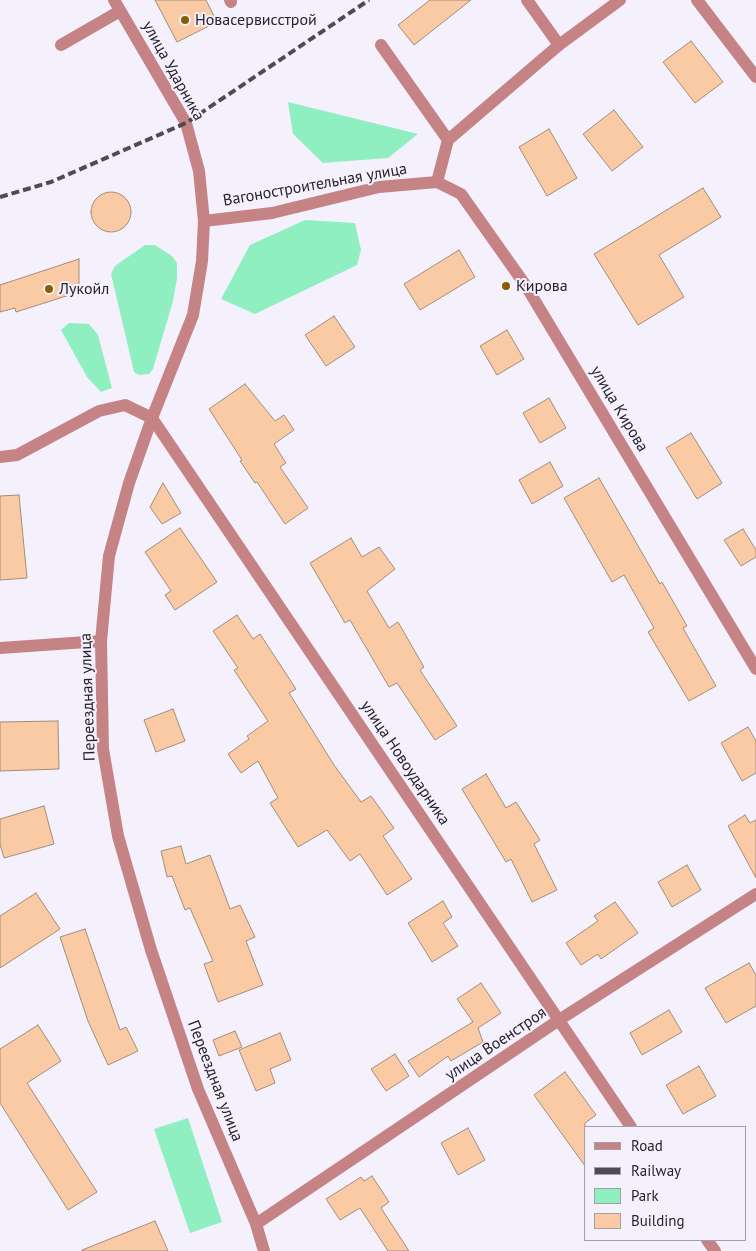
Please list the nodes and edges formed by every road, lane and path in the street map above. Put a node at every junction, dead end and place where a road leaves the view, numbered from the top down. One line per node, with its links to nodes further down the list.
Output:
1 (527, 0): 7 (street)
2 (620, 0): 7 (street)
3 (698, 0): 8 (street)
4 (117, 5): 6 (street); 11 (street, улица Ударника)
5 (381, 45): 9 (street)
6 (61, 46)
7 (559, 46): 9 (street)
8 (756, 77)
9 (448, 140): 10 (street)
10 (437, 182): 11 (street, Вагоностроительная улица); 16 (street, улица Кирова)
11 (204, 221): 12 (street, Переездная улица)
12 (152, 418): 13 (street); 14 (street, Переездная улица); 18 (street, улица Новоударника)
13 (0, 456)
14 (101, 641): 15 (street); 20 (street, Переездная улица)
15 (0, 648)
16 (756, 669)
17 (756, 894): 18 (street, улица Военстроя)
18 (559, 1020): 19 (street, улица Новоударника); 20 (street, улица Военстроя)
19 (630, 1126)
20 (256, 1224): 21 (street, Переездная улица)
21 (264, 1251)

